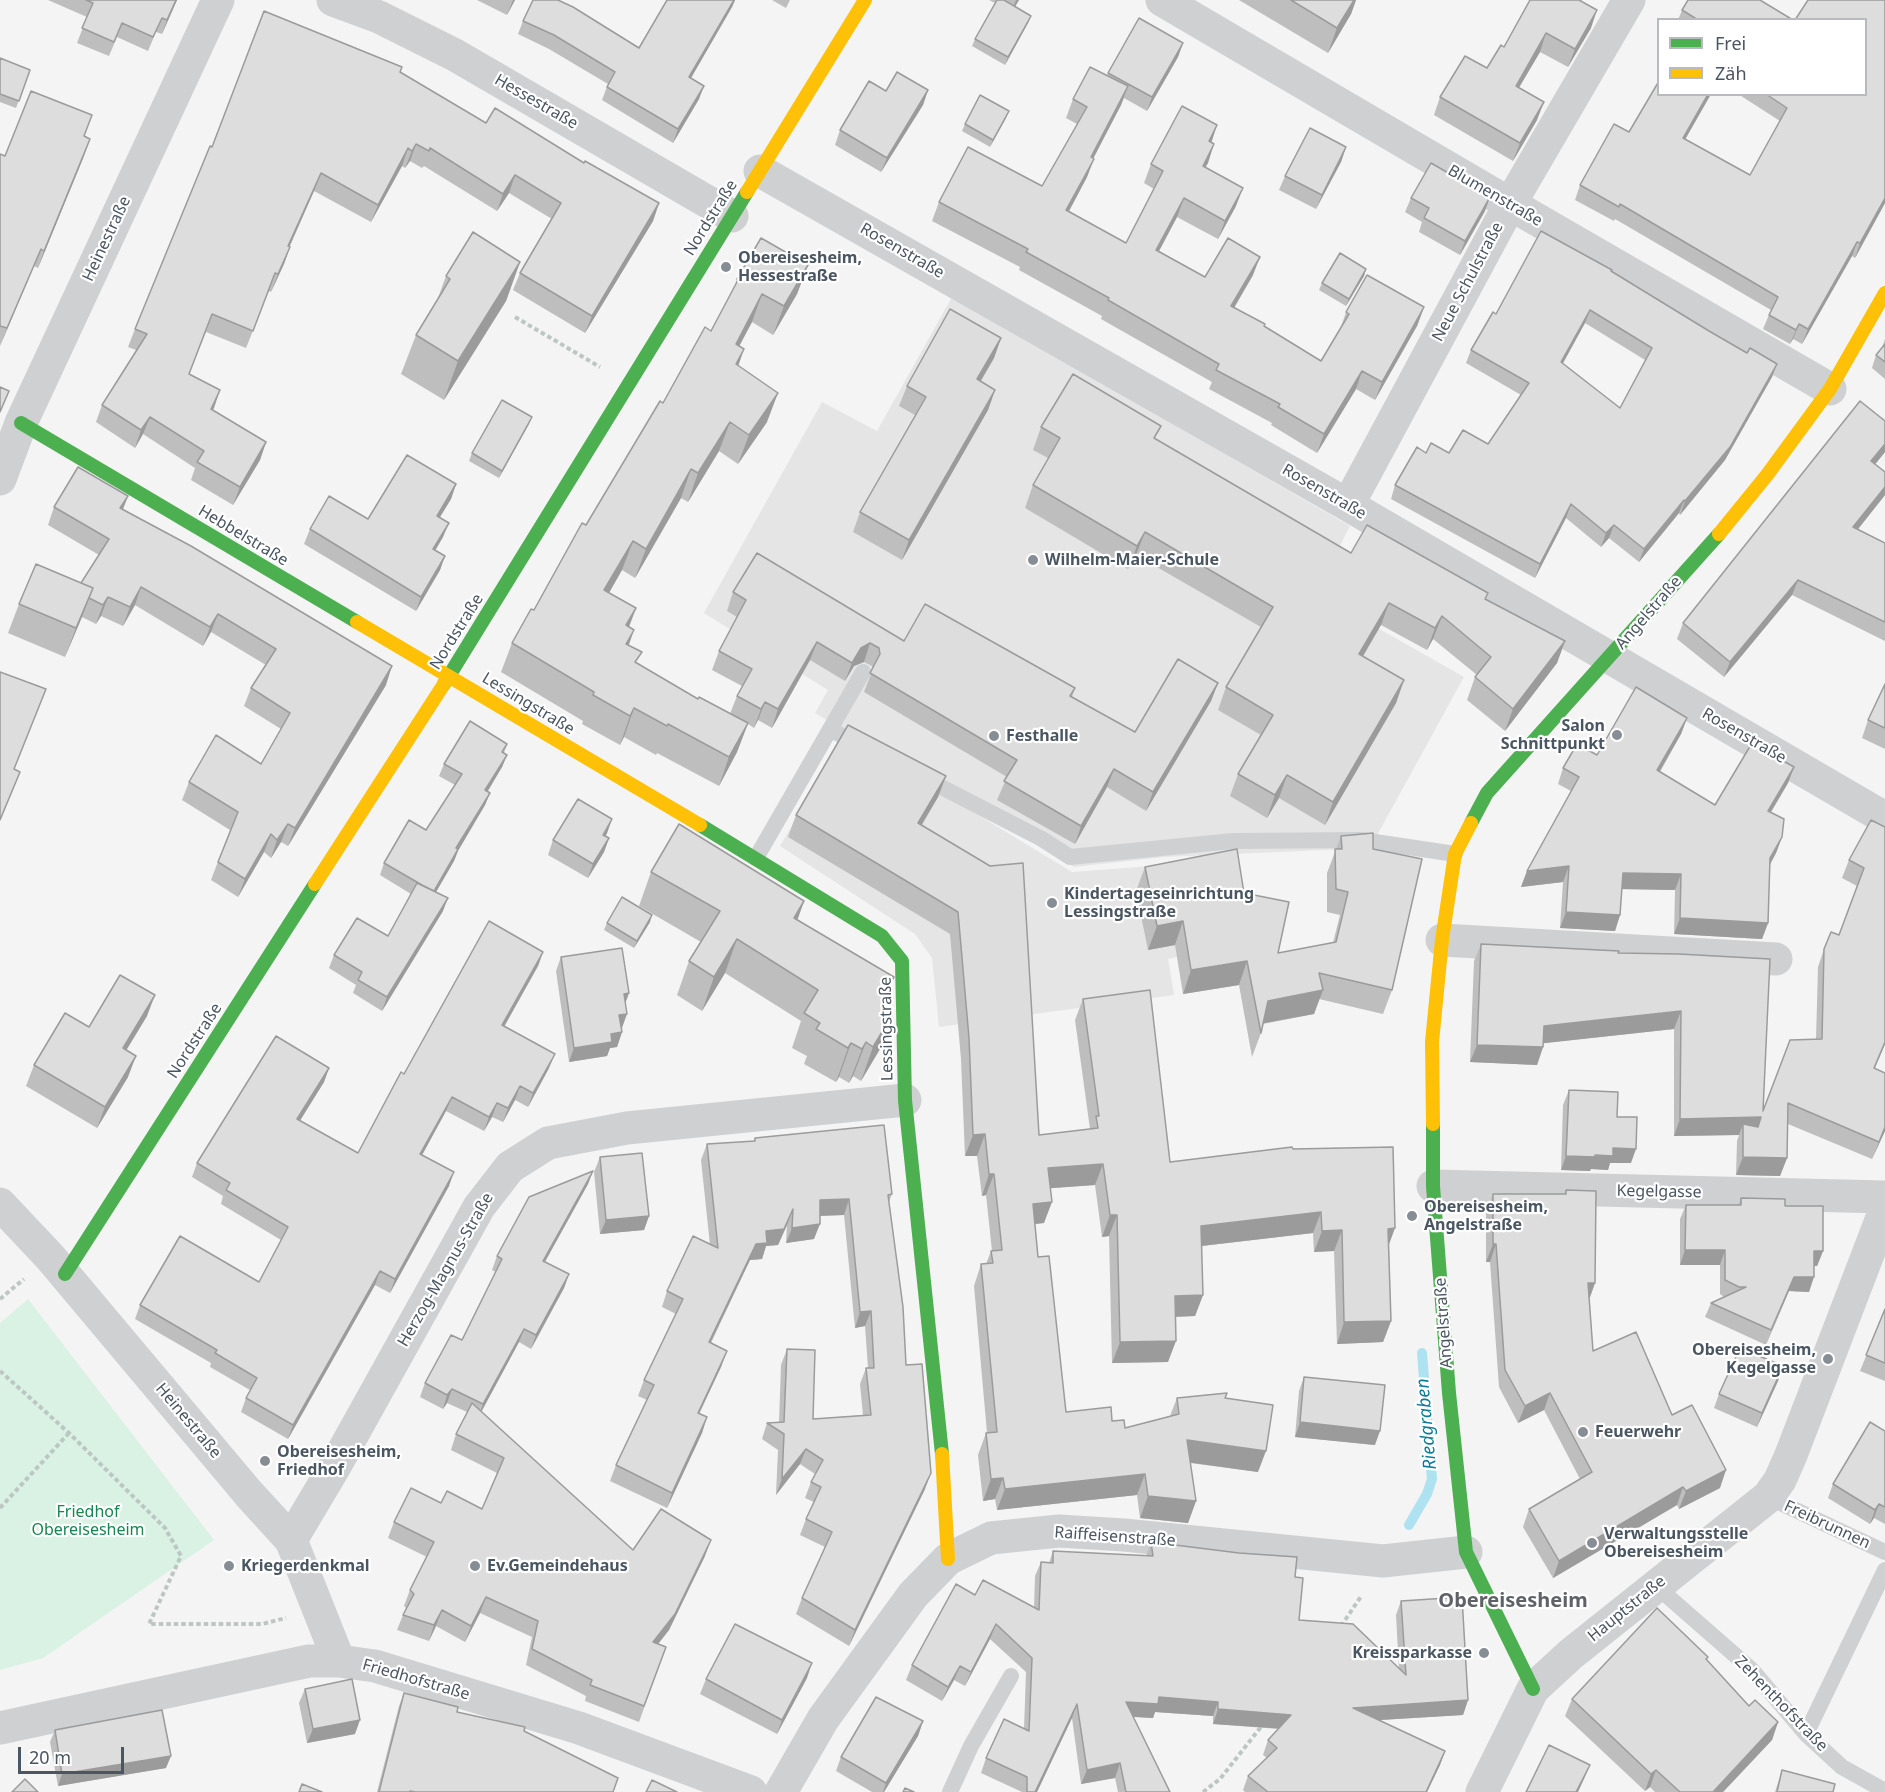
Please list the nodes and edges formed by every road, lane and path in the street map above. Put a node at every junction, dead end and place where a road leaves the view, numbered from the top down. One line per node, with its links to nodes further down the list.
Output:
1 (219, 0): 14 (street, Heinestraße)
2 (333, 0): 6 (street, Hessestraße)
3 (865, 0): 7 (street, Nordstraße)
4 (1162, 0): 8 (street, Blumenstraße)
5 (1629, 0): 8 (street, Neue Schulstraße)
6 (384, 8): 9 (street, Hessestraße)
7 (760, 171): 9 (street, Nordstraße); 16 (street, Rosenstraße)
8 (1509, 204): 13 (street, Blumenstraße); 16 (street, Neue Schulstraße)
9 (732, 216): 12 (street, Nordstraße)
10 (1885, 293): 13 (street, Angelstraße)
11 (515, 317): 12 (path)
12 (629, 384): 19 (street, Nordstraße)
13 (1830, 389): 17 (street, Angelstraße)
14 (21, 423): 15 (street, Heinestraße); 19 (street, Hebbelstraße)
15 (0, 479)
16 (1348, 506): 17 (street, Rosenstraße)
17 (1610, 658): 23 (street, Rosenstraße); 24 (street, Angelstraße)
18 (863, 672): 20 (lane)
19 (449, 676): 25 (street, Lessingstraße); 33 (street, Nordstraße)
20 (831, 730): 21 (lane); 25 (lane)
21 (873, 752)
22 (905, 768): 24 (lane)
23 (1885, 818)
24 (1455, 854): 26 (street, Angelstraße)
25 (756, 858): 28 (street, Lessingstraße)
26 (1442, 940): 27 (street); 29 (street, Angelstraße)
27 (1776, 959)
28 (905, 1100): 38 (street, Herzog-Magnus-Straße); 41 (street, Lessingstraße)
29 (1433, 1186): 30 (street, Kegelgasse); 39 (street, Angelstraße)
30 (1885, 1197)
31 (0, 1204): 33 (street, Heinestraße)
32 (1885, 1210): 36 (street, Hauptstraße)
33 (65, 1274): 38 (street, Heinestraße)
34 (0, 1371): 35 (path)
35 (69, 1433): 37 (path); 45 (path)
36 (1768, 1497): 40 (lane, Freibrunnen); 44 (street, Hauptstraße)
37 (1, 1505)
38 (291, 1540): 45 (street, Heinestraße)
39 (1466, 1552): 42 (street, Raiffeisenstraße); 49 (street, Angelstraße)
40 (1885, 1552)
41 (948, 1558): 42 (street, Raiffeisenstraße); 55 (street, Raiffeisenstraße)
42 (1383, 1561): 46 (path)
43 (1885, 1570): 52 (lane)
44 (1656, 1586): 49 (street, Hauptstraße); 52 (lane, Zehenthofstraße)
45 (318, 1610): 47 (street, Heinestraße)
46 (1335, 1633)
47 (339, 1661): 51 (street, Friedhofstraße); 54 (street, Friedhofstraße)
48 (1011, 1676): 56 (lane)
49 (1533, 1689): 58 (street, Hauptstraße)
50 (1270, 1715): 57 (path)
51 (0, 1728)
52 (1806, 1734): 53 (lane, Zehenthofstraße)
53 (1885, 1791)
54 (751, 1792)
55 (781, 1792)
56 (950, 1792)
57 (1203, 1792)
58 (1482, 1792)

